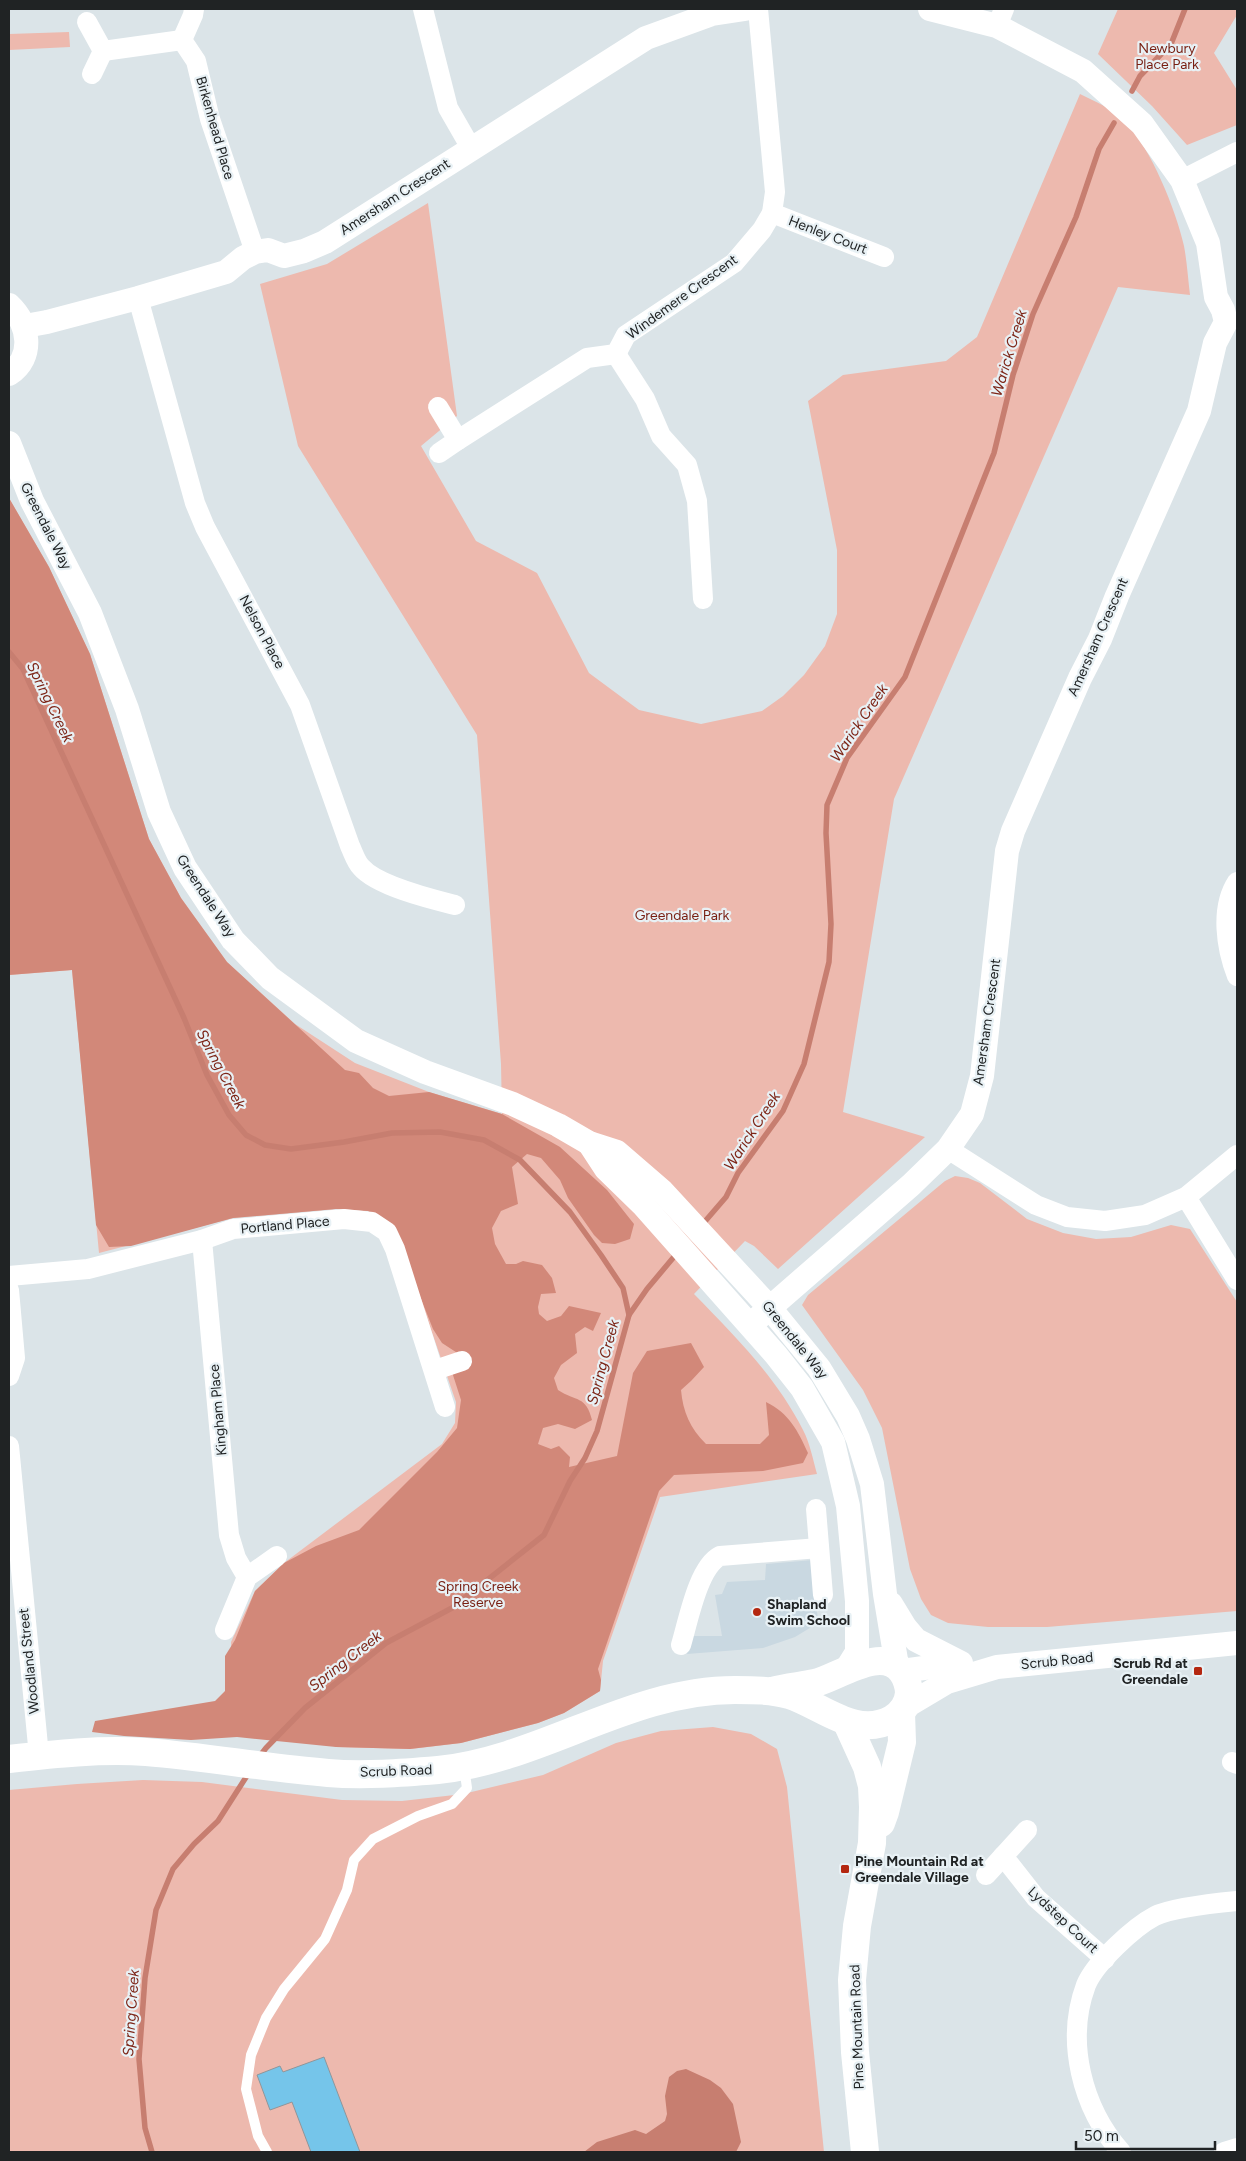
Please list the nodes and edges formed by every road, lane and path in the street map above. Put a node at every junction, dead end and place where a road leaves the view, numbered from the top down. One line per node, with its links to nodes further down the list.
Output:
1 (194, 9): 8 (street)
2 (423, 9): 11 (street)
3 (745, 9): 11 (street, Amersham Crescent)
4 (758, 9): 14 (street, Windemere Crescent)
5 (930, 9): 6 (street, Amersham Crescent)
6 (1001, 17): 13 (street, Amersham Crescent)
7 (87, 22): 9 (street)
8 (182, 40): 9 (street); 15 (street, Birkenhead Place)
9 (103, 51): 10 (street)
10 (92, 74)
11 (471, 148): 15 (street, Amersham Crescent)
12 (1237, 152): 13 (street)
13 (1182, 180): 19 (street, Amersham Crescent)
14 (772, 213): 16 (street, Henley Court); 21 (street, Windemere Crescent)
15 (255, 252): 17 (street)
16 (884, 257)
17 (138, 298): 20 (street); 29 (street, Nelson Place)
18 (9, 306): 20 (street)
19 (1232, 322): 32 (street, Amersham Crescent)
20 (24, 326): 22 (street)
21 (616, 354): 24 (street, Windemere Crescent); 27 (street)
22 (9, 374)
23 (438, 407): 24 (street)
24 (458, 440): 26 (street, Windemere Crescent)
25 (9, 443): 31 (street, Greendale Way)
26 (439, 454)
27 (703, 599)
28 (1237, 882): 30 (street)
29 (455, 905)
30 (1237, 976)
31 (589, 1143): 39 (street, Greendale Way); 40 (street, Greendale Way)
32 (948, 1149): 34 (street); 39 (street, Amersham Crescent)
33 (1237, 1155): 34 (street)
34 (1186, 1197): 37 (street)
35 (202, 1240): 36 (street, Portland Place); 42 (street, Portland Place); 49 (street, Kingham Place)
36 (9, 1276)
37 (1237, 1280)
38 (9, 1290): 43 (street)
39 (770, 1308): 40 (street, Amersham Crescent); 50 (street, Greendale Way)
40 (750, 1325): 59 (street, Greendale Way)
41 (462, 1361): 42 (street)
42 (435, 1370): 44 (street, Portland Place)
43 (9, 1376)
44 (445, 1407)
45 (9, 1446): 52 (street, Woodland Street)
46 (816, 1509): 47 (street)
47 (819, 1548): 51 (street); 55 (street)
48 (277, 1556): 49 (street)
49 (247, 1577): 53 (street)
50 (885, 1594): 56 (street); 58 (street, Greendale Way)
51 (823, 1596)
52 (16, 1601): 63 (street, Woodland Street)
53 (225, 1630)
54 (1237, 1643): 57 (street, Scrub Road)
55 (681, 1645)
56 (961, 1663): 57 (street, Scrub Road); 58 (street, Scrub Road)
57 (997, 1667): 61 (street, Scrub Road)
58 (899, 1669): 59 (main road); 61 (main road)
59 (840, 1672): 60 (main road, Scrub Road); 62 (main road)
60 (772, 1691): 62 (main road, Scrub Road); 65 (main road, Scrub Road)
61 (903, 1710): 62 (main road); 67 (main road, Pine Mountain Road)
62 (842, 1720): 67 (main road, Pine Mountain Road)
63 (39, 1756): 64 (main road, Scrub Road); 65 (main road, Scrub Road)
64 (9, 1759)
65 (464, 1766): 73 (lane)
66 (1027, 1830): 68 (street)
67 (872, 1843): 74 (main road, Pine Mountain Road)
68 (1003, 1856): 69 (street); 71 (street, Lydstep Court)
69 (986, 1875)
70 (1237, 1901): 71 (street)
71 (1105, 1959): 75 (street)
72 (1237, 2148): 76 (street)
73 (266, 2152)
74 (865, 2152)
75 (1121, 2152)
76 (1224, 2152)

